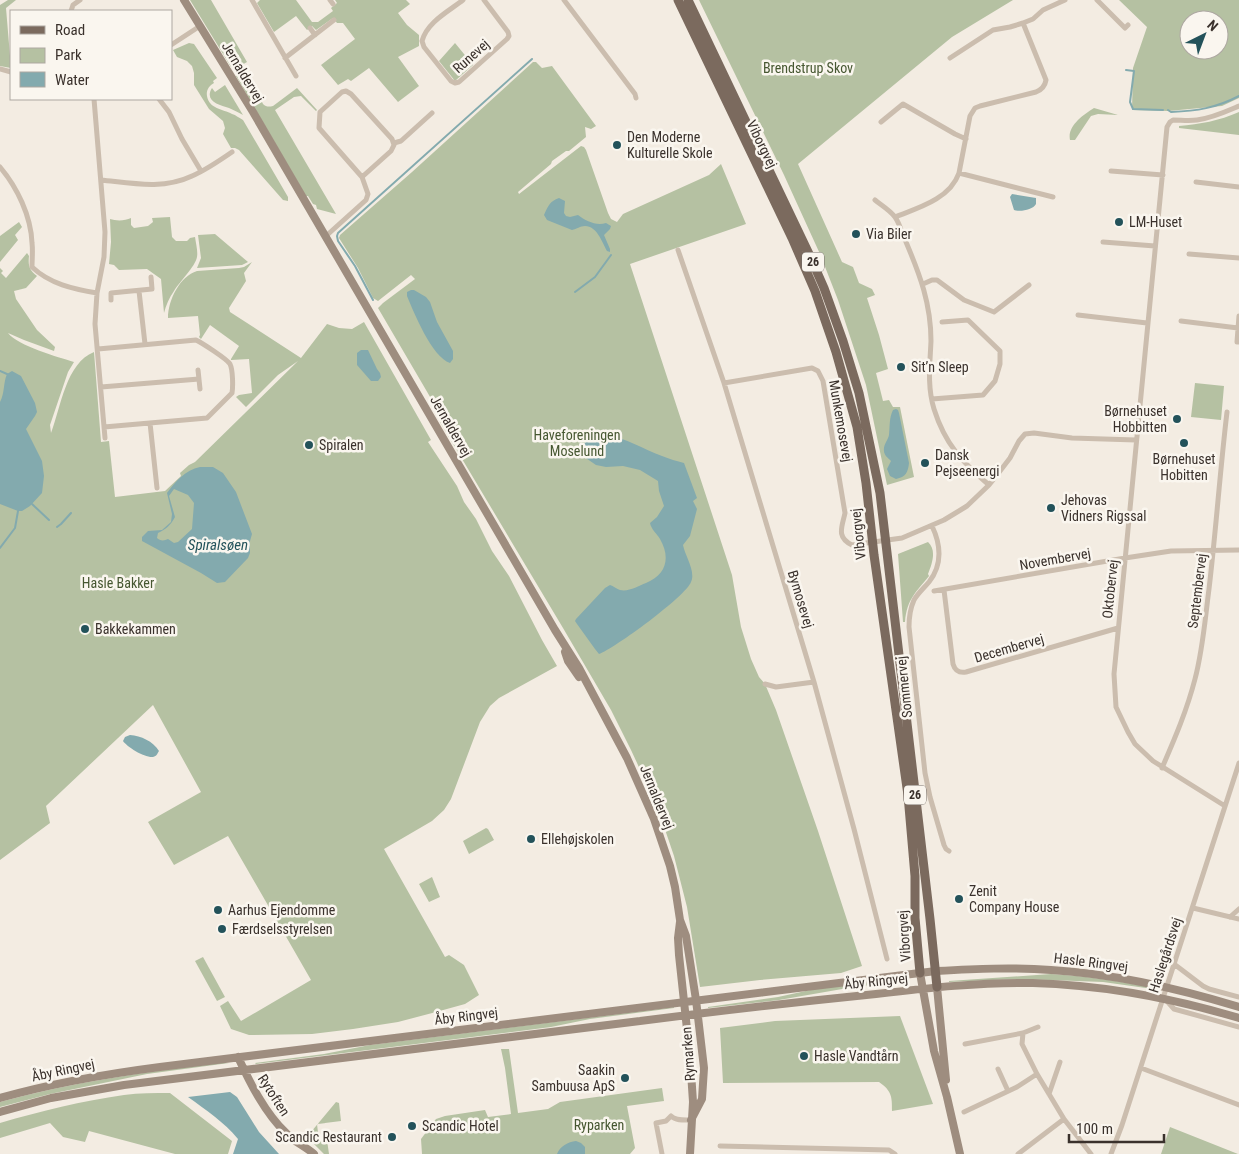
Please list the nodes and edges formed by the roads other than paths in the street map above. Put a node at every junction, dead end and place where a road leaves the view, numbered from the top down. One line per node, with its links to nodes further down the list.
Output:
1 (80, 0): 11 (street)
2 (184, 0): 15 (main road, Jernaldervej)
3 (252, 0): 19 (street)
4 (463, 0): 5 (street, Runevej)
5 (484, 0)
6 (564, 0): 22 (street)
7 (678, 0): 79 (main road, Viborgvej / 26)
8 (688, 0): 78 (main road, Viborgvej / 26)
9 (1065, 0): 13 (street)
10 (1097, 0): 14 (street)
11 (71, 10)
12 (334, 20): 17 (street)
13 (1024, 23): 20 (street); 28 (street)
14 (1128, 25)
15 (200, 26): 18 (street); 43 (main road, Jernaldervej)
16 (310, 28): 17 (street)
17 (315, 35): 19 (street)
18 (172, 43)
19 (285, 58): 21 (street)
20 (950, 58)
21 (296, 76)
22 (636, 98)
23 (94, 100): 37 (street)
24 (160, 100): 33 (street)
25 (1239, 106): 35 (street, Oktobervej)
26 (432, 113): 29 (street)
27 (881, 122): 28 (street)
28 (966, 138): 34 (street)
29 (394, 143): 36 (street); 36 (street)
30 (232, 152): 33 (street)
31 (0, 167): 53 (street)
32 (1111, 171): 35 (street)
33 (201, 172): 37 (street)
34 (959, 173): 40 (street); 42 (street)
35 (1163, 175): 45 (street, Oktobervej)
36 (362, 177): 43 (street)
37 (101, 180): 53 (street)
38 (1196, 182): 39 (street)
39 (1239, 187)
40 (1053, 197)
41 (875, 200): 42 (street)
42 (895, 217): 50 (street)
43 (326, 236): 96 (main road, Jernaldervej)
44 (1103, 242): 45 (street)
45 (1155, 246): 59 (street, Oktobervej)
46 (678, 250): 66 (street, Bymosevej)
47 (1189, 254): 48 (street)
48 (1239, 258)
49 (151, 277): 52 (street)
50 (923, 284): 51 (street); 69 (street)
51 (1029, 285)
52 (139, 291): 54 (street); 62 (street)
53 (97, 293): 63 (street)
54 (111, 300)
55 (1078, 315): 59 (street)
56 (1239, 316): 60 (street)
57 (1181, 321): 60 (street)
58 (942, 322): 69 (street)
59 (1148, 323): 74 (street, Oktobervej)
60 (1238, 328): 61 (street)
61 (1239, 342)
62 (145, 344): 63 (street); 71 (street)
63 (98, 349): 67 (street)
64 (198, 370): 65 (street)
65 (199, 379): 67 (street); 68 (street)
66 (724, 383): 79 (street, Munkemosevej); 86 (street, Bymosevej)
67 (101, 388): 72 (street)
68 (200, 389)
69 (932, 399): 75 (street)
70 (1226, 412): 80 (street, Septembervej)
71 (150, 424): 72 (street); 76 (street)
72 (104, 427): 73 (street)
73 (105, 438)
74 (1136, 440): 75 (street); 82 (street, Oktobervej)
75 (989, 485): 77 (street)
76 (157, 488)
77 (932, 526): 78 (street); 91 (street, Sommervej)
78 (886, 541): 79 (street); 99 (main road, Viborgvej / 26)
79 (872, 543): 100 (main road, Viborgvej / 26)
80 (1214, 550): 81 (street, Novembervej); 82 (street, Novembervej); 89 (street, Septembervej)
81 (1239, 550)
82 (1124, 558): 83 (street, Novembervej); 85 (street, Oktobervej)
83 (944, 590): 84 (street, Novembervej); 85 (street, Decembervej)
84 (934, 591)
85 (1118, 628): 89 (street, Oktobervej)
86 (814, 682): 87 (street); 97 (street, Bymosevej)
87 (765, 684)
88 (1239, 763): 90 (street, Haslegårdsvej)
89 (1162, 768): 90 (street, Oktobervej)
90 (1225, 806): 92 (street, Haslegårdsvej)
91 (949, 851)
92 (1193, 908): 94 (street); 98 (street, Haslegårdsvej)
93 (1239, 909): 94 (street)
94 (1230, 917): 95 (street)
95 (1239, 919)
96 (680, 920): 106 (main road, Jernaldervej); 107 (main road, Jernaldervej)
97 (887, 959)
98 (1174, 964): 101 (street, Haslegårdsvej); 104 (street)
99 (936, 971): 100 (main road, Åby Ringvej); 101 (main road, Hasle Ringvej); 102 (main road, Viborgvej / 26)
100 (920, 973): 103 (main road, Viborgvej); 106 (main road, Åby Ringvej)
101 (1167, 987): 105 (street, Haslegårdsvej); 108 (main road, Hasle Ringvej)
102 (937, 988): 103 (main road, Hasle Ringvej); 105 (main road, Hasle Ringvej); 124 (main road, Viborgvej)
103 (922, 989): 109 (main road, Åby Ringvej); 124 (main road, Viborgvej)
104 (1239, 997)
105 (1163, 998): 111 (main road, Hasle Ringvej); 113 (street, Hasle Ringvej); 118 (street, Haslegårdsvej)
106 (696, 1000): 107 (main road, Åby Ringvej); 109 (main road, Jernaldervej)
107 (684, 1002): 110 (main road, Jernaldervej); 116 (main road, Åby Ringvej)
108 (1239, 1007)
109 (698, 1014): 110 (main road, Åby Ringvej); 130 (main road, Rymarken)
110 (686, 1015): 120 (main road, Åby Ringvej); 130 (main road, Rymarken)
111 (1239, 1018)
112 (1038, 1026): 114 (street)
113 (1239, 1027)
114 (1023, 1033): 115 (street); 121 (street)
115 (966, 1044)
116 (238, 1057): 120 (main road, Rytoften); 125 (main road, Åby Ringvej)
117 (1060, 1062): 123 (street)
118 (1141, 1068): 126 (street); 141 (street, Haslegårdsvej)
119 (998, 1069): 122 (street)
120 (244, 1070): 127 (main road, Åby Ringvej); 131 (main road, Rytoften)
121 (1037, 1074): 122 (street); 123 (street)
122 (1008, 1091): 128 (street)
123 (1049, 1094): 129 (street)
124 (947, 1097): 138 (main road, Viborgvej)
125 (0, 1098)
126 (1239, 1106)
127 (0, 1112)
128 (964, 1112)
129 (1064, 1118): 139 (street); 140 (street)
130 (692, 1120): 135 (street); 136 (main road, Rymarken)
131 (296, 1142): 133 (main road, Rytoften); 134 (main road, Rytoften)
132 (720, 1146): 137 (street)
133 (303, 1154)
134 (314, 1154)
135 (662, 1154)
136 (690, 1154)
137 (895, 1154)
138 (960, 1154)
139 (1018, 1154)
140 (1091, 1154)
141 (1111, 1154)

